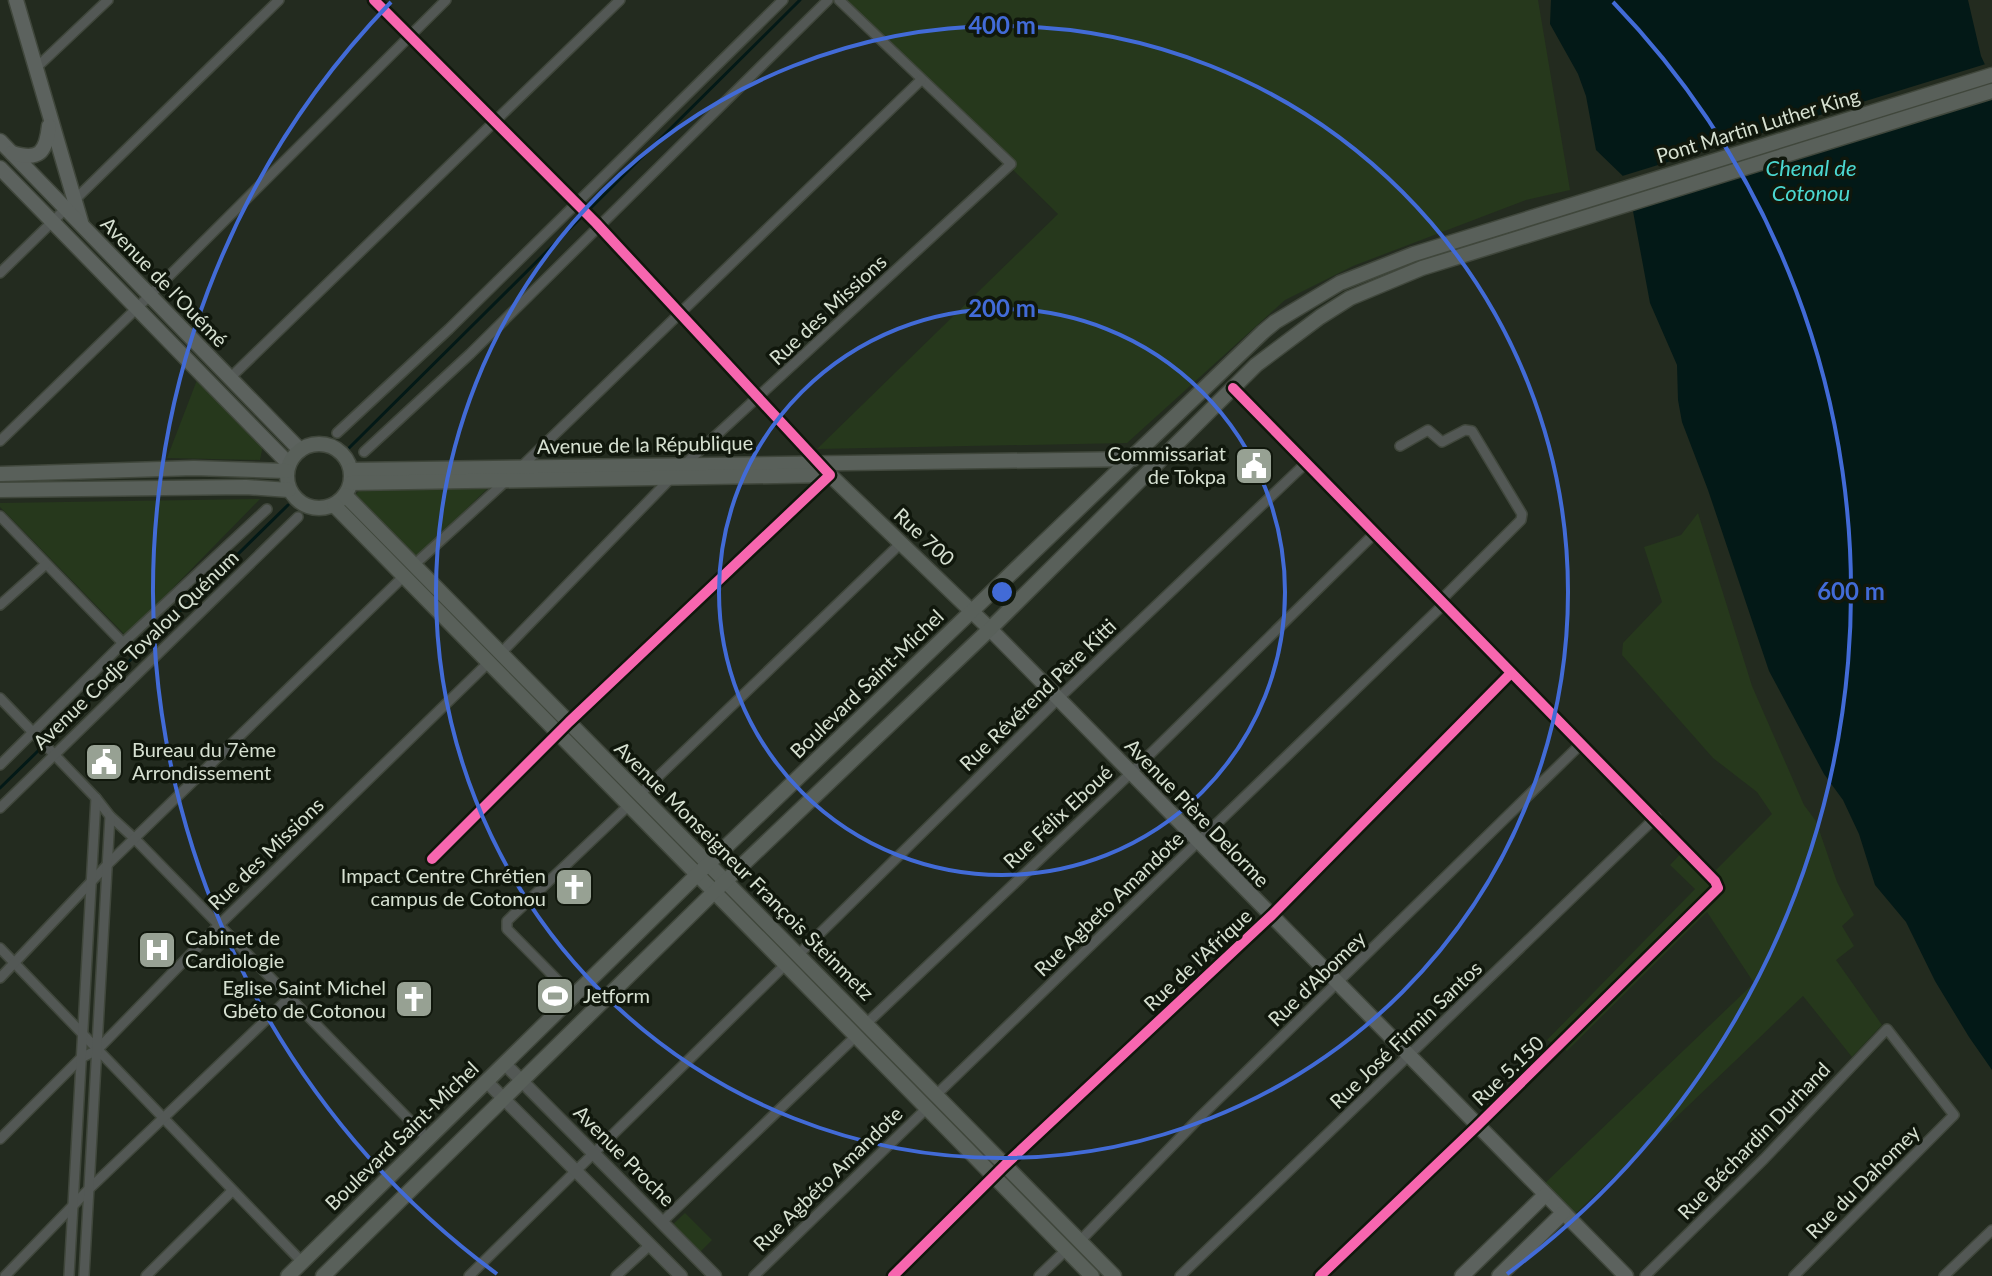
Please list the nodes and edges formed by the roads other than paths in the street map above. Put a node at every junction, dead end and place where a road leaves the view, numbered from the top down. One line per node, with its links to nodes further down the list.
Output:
1 (16, 0): 11 (main road)
2 (108, 0): 11 (street)
3 (279, 0): 19 (street)
4 (374, 0): 10 (street)
5 (446, 0): 10 (street)
6 (620, 0): 16 (street)
7 (783, 0): 20 (street)
8 (828, 0): 23 (street)
9 (839, 0): 13 (street)
10 (410, 36): 16 (street); 25 (street)
11 (36, 68): 15 (main road)
12 (1992, 75): 21 (main road, Pont Martin Luther King)
13 (921, 80): 27 (street); 30 (street, Rue des Missions)
14 (1992, 91): 29 (main road, Pont Martin Luther King)
15 (50, 117): 17 (main road); 19 (main road)
16 (494, 121): 20 (street); 28 (street)
17 (5, 147): 19 (main road)
18 (0, 168): 22 (main road, Avenue de l'Ouémé)
19 (70, 204): 22 (street); 25 (main road, Avenue de l'Ouémé)
20 (579, 206): 23 (street); 31 (street)
21 (1535, 215): 36 (main road, Boulevard Saint-Michel)
22 (52, 221): 24 (street); 26 (main road, Avenue de l'Ouémé)
23 (597, 224): 27 (street); 35 (street)
24 (0, 273)
25 (150, 295): 26 (street); 28 (main road, Avenue de l'Ouémé)
26 (137, 308): 32 (street); 41 (main road, Avenue de l'Ouémé)
27 (680, 313): 30 (street); 40 (street)
28 (230, 378): 34 (main road, Avenue de l'Ouémé)
29 (1233, 388): 38 (street); 59 (main road)
30 (759, 398): 37 (street); 39 (street, Rue des Missions)
31 (337, 433)
32 (0, 441)
33 (1400, 446): 56 (street, Rue Agbeto Amandote)
34 (300, 450): 41 (main road); 46 (main road)
35 (364, 452)
36 (1133, 459): 37 (main road, Avenue de la République); 58 (main road, Boulevard Saint-Michel)
37 (818, 463): 39 (main road, Avenue de la République); 43 (street)
38 (1306, 463): 52 (street); 64 (street, Rue Révérend Père Kitti)
39 (685, 465): 40 (main road, Avenue de la République); 44 (street, Rue des Missions)
40 (521, 467): 45 (street); 46 (main road, Avenue de la République)
41 (288, 468): 42 (main road); 48 (main road)
42 (0, 474)
43 (830, 475): 44 (main road, Avenue de la République); 53 (main road, Rue 700); 65 (street)
44 (671, 478): 45 (main road, Avenue de la République); 61 (street, Rue des Missions)
45 (506, 481): 46 (main road, Avenue de la République); 55 (street)
46 (345, 488): 48 (main road); 55 (main road, Avenue Monseigneur François Steinmetz)
47 (0, 490): 48 (main road)
48 (289, 490)
49 (267, 509): 60 (street, Avenue Codje Tovalou Quénum)
50 (0, 516): 54 (street)
51 (298, 517): 68 (street, Avenue Codje Tovalou Quénum)
52 (1374, 534): 56 (street); 70 (street, Rue Félix Eboué)
53 (901, 543): 58 (main road, Rue 700); 72 (street)
54 (46, 564): 57 (street); 60 (street)
55 (409, 571): 61 (main road, Avenue Monseigneur François Steinmetz); 76 (street)
56 (1442, 602): 62 (street); 77 (street, Rue Agbeto Amandote)
57 (0, 605)
58 (972, 610): 59 (main road, Rue 700); 80 (main road, Boulevard Saint-Michel)
59 (990, 629): 64 (main road, Avenue Pière Delorme); 82 (main road)
60 (123, 643): 66 (street, Avenue Codje Tovalou Quénum)
61 (495, 658): 65 (main road, Avenue Monseigneur François Steinmetz); 84 (street, Rue des Missions)
62 (1511, 673): 67 (street); 83 (street, Rue de l'Afrique)
63 (0, 698): 66 (street)
64 (1059, 698): 70 (main road, Avenue Pière Delorme); 86 (street, Rue Révérend Père Kitti)
65 (563, 727): 72 (main road, Avenue Monseigneur François Steinmetz); 78 (street)
66 (34, 732): 68 (street); 69 (street, Avenue Codje Tovalou Quénum)
67 (1581, 744): 75 (street); 90 (street, Rue d'Abomey)
68 (54, 755): 71 (street); 73 (street, Avenue Codje Tovalou Quénum)
69 (0, 765)
70 (1132, 772): 77 (main road, Avenue Pière Delorme); 93 (street, Rue Félix Eboué)
71 (96, 798): 74 (street); 81 (street)
72 (634, 799): 80 (main road, Avenue Monseigneur François Steinmetz); 92 (street)
73 (0, 808)
74 (110, 816): 76 (street); 79 (street)
75 (1656, 817): 98 (street, Rue José Firmin Santos); 107 (street, Rue 5.150)
76 (135, 839): 79 (street); 84 (street)
77 (1200, 842): 83 (main road, Avenue Pière Delorme); 103 (street, Rue Agbeto Amandote)
78 (432, 859)
79 (107, 865): 81 (street); 97 (street)
80 (703, 869): 82 (main road, Avenue Monseigneur François Steinmetz); 92 (main road, Boulevard Saint-Michel)
81 (91, 882): 87 (street); 95 (street)
82 (720, 886): 86 (main road, Avenue Monseigneur François Steinmetz); 88 (main road, Avenue Monseigneur François Steinmetz); 101 (main road)
83 (1272, 915): 90 (main road, Avenue Pière Delorme); 111 (street, Rue de l'Afrique)
84 (219, 925): 91 (street); 97 (street, Rue des Missions)
85 (0, 948): 87 (street)
86 (798, 955): 93 (main road, Avenue Monseigneur François Steinmetz)
87 (15, 962): 89 (street); 95 (street)
88 (786, 964): 96 (main road, Avenue Monseigneur François Steinmetz); 110 (street)
89 (0, 978)
90 (1339, 984): 98 (main road, Avenue Pière Delorme); 121 (street, Rue d'Abomey)
91 (290, 997): 106 (street); 109 (street)
92 (574, 997): 100 (main road, Boulevard Saint-Michel)
93 (866, 1024): 103 (main road, Avenue Monseigneur François Steinmetz)
94 (1887, 1029): 145 (street, Rue Béchardin Durhand); 146 (street, Rue du Dahomey)
95 (82, 1033): 97 (street); 99 (street)
96 (856, 1036): 105 (main road, Avenue Monseigneur François Steinmetz); 119 (street)
97 (97, 1050): 99 (street, Rue des Missions); 106 (street); 114 (street)
98 (1410, 1057): 107 (main road, Avenue Pière Delorme); 140 (street, Rue José Firmin Santos)
99 (81, 1058): 108 (street, Rue des Missions); 117 (street)
100 (505, 1064): 101 (street, Avenue Proche); 102 (main road, Boulevard Saint-Michel)
101 (522, 1081): 104 (main road); 110 (street, Avenue Proche)
102 (487, 1082): 104 (street); 109 (main road, Boulevard Saint-Michel)
103 (936, 1095): 111 (main road, Avenue Monseigneur François Steinmetz)
104 (504, 1098): 112 (street); 130 (main road)
105 (927, 1108): 113 (main road, Avenue Monseigneur François Steinmetz); 135 (street, Rue Agbéto Amandote)
106 (163, 1120): 114 (street); 115 (street)
107 (1477, 1126): 116 (main road, Avenue Pière Delorme); 141 (street, Rue 5.150)
108 (0, 1139)
109 (428, 1139): 124 (main road, Boulevard Saint-Michel)
110 (593, 1153): 112 (street); 119 (street, Avenue Proche)
111 (1005, 1165): 113 (street, Rue de l'Afrique); 121 (main road, Avenue Monseigneur François Steinmetz)
112 (576, 1171): 122 (street); 131 (street)
113 (994, 1176): 123 (main road, Avenue Monseigneur François Steinmetz); 136 (street, Rue de l'Afrique)
114 (89, 1189): 117 (street); 127 (street)
115 (232, 1191): 124 (street); 128 (street)
116 (1545, 1195): 118 (main road, Avenue Pière Delorme); 142 (main road)
117 (72, 1207): 125 (street); 126 (street)
118 (1563, 1213): 143 (main road); 144 (main road, Avenue Pière Delorme)
119 (662, 1222): 134 (street, Avenue Proche)
120 (1992, 1230): 147 (street)
121 (1080, 1241): 139 (main road, Avenue Monseigneur François Steinmetz)
122 (650, 1245): 132 (street); 133 (street)
123 (1066, 1250): 137 (street); 138 (main road, Avenue Monseigneur François Steinmetz)
124 (302, 1262): 129 (main road, Boulevard Saint-Michel)
125 (5, 1276)
126 (69, 1276)
127 (84, 1276)
128 (146, 1276)
129 (288, 1276)
130 (323, 1276)
131 (469, 1276)
132 (616, 1276)
133 (681, 1276)
134 (715, 1276)
135 (754, 1276)
136 (893, 1276)
137 (1039, 1276)
138 (1092, 1276)
139 (1114, 1276)
140 (1180, 1276)
141 (1320, 1276)
142 (1462, 1276)
143 (1499, 1276)
144 (1626, 1276)
145 (1645, 1276)
146 (1794, 1276)
147 (1944, 1276)

